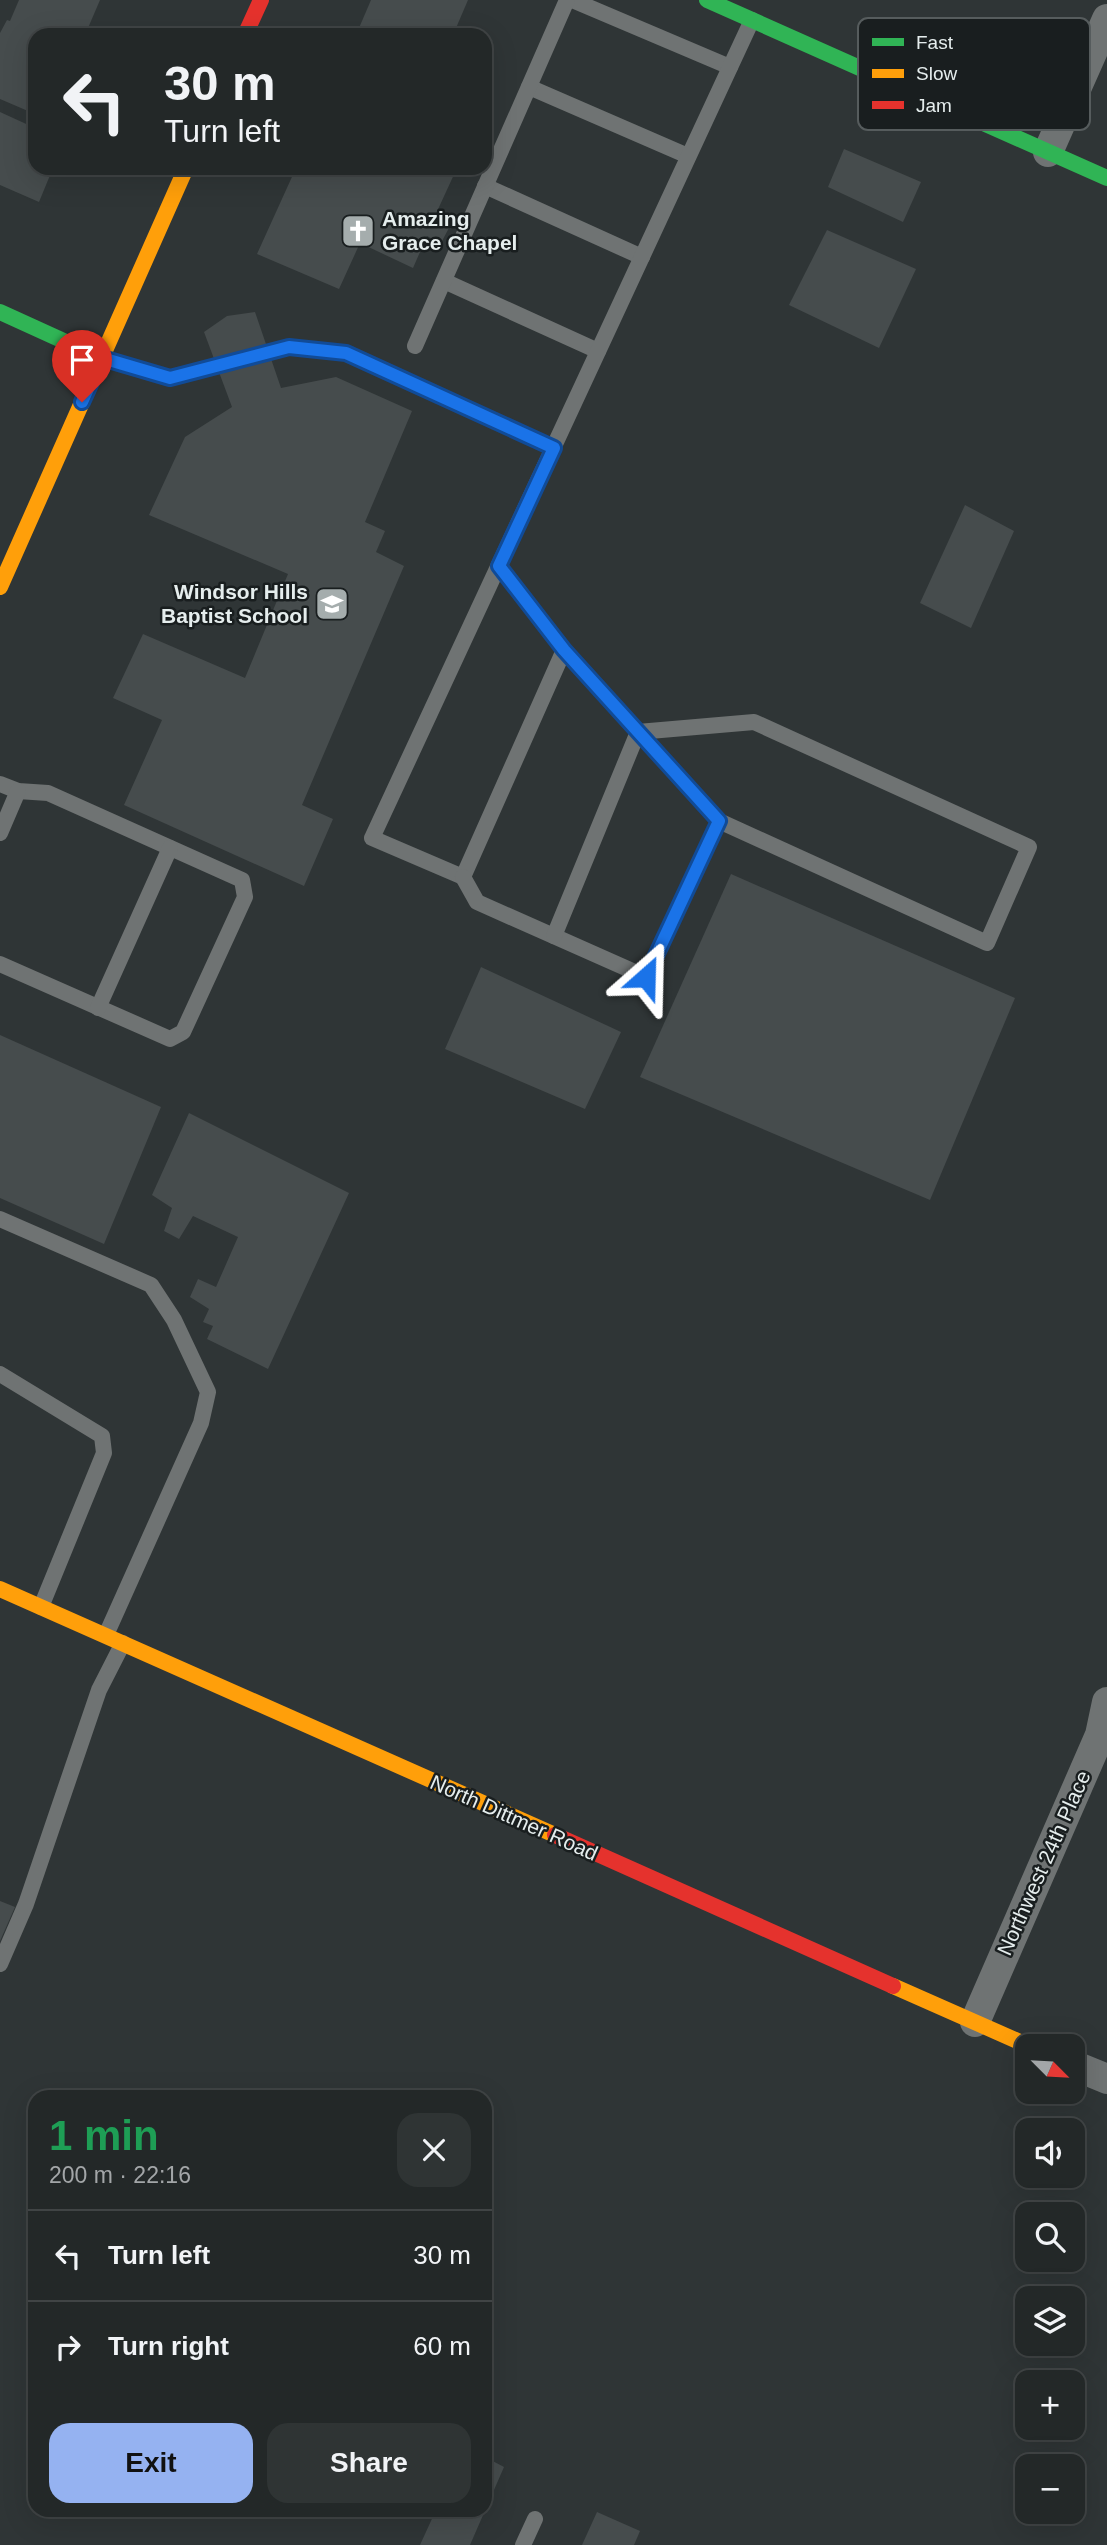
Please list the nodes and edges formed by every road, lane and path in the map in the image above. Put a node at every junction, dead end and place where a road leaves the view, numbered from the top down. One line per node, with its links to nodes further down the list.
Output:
1 (261, 0): 6 (street)
2 (569, 0): 8 (lane); 10 (lane)
3 (707, 0): 5 (street)
4 (1107, 19): 7 (street)
5 (752, 20): 8 (lane); 9 (street)
6 (248, 28)
7 (1090, 57)
8 (730, 67): 14 (lane)
9 (858, 67)
10 (529, 87): 14 (lane); 15 (lane)
11 (999, 130): 13 (street)
12 (1058, 130): 13 (street)
13 (1048, 152): 18 (street)
14 (688, 156): 20 (lane)
15 (492, 170)
16 (183, 175): 25 (street)
17 (490, 175): 19 (lane)
18 (1107, 178)
19 (485, 186): 20 (lane); 21 (lane)
20 (642, 257): 24 (lane)
21 (444, 281): 23 (lane); 24 (lane)
22 (0, 312): 25 (street)
23 (415, 346)
24 (598, 351): 26 (lane)
25 (102, 358): 26 (lane); 28 (street)
26 (554, 448): 27 (lane)
27 (499, 566): 29 (lane); 36 (lane)
28 (0, 587)
29 (564, 650): 30 (lane); 36 (lane)
30 (638, 732): 33 (lane); 33 (lane); 37 (lane)
31 (0, 783): 32 (lane)
32 (18, 792): 34 (lane); 35 (lane)
33 (719, 821): 37 (lane)
34 (0, 833)
35 (170, 848): 39 (lane); 39 (lane)
36 (463, 877): 37 (lane)
37 (554, 936)
38 (0, 964): 39 (lane)
39 (98, 1008)
40 (0, 1219): 44 (lane)
41 (0, 1374): 43 (lane)
42 (0, 1589): 43 (street, North Dittmer Road)
43 (41, 1607): 44 (street, North Dittmer Road)
44 (105, 1636): 45 (street, North Dittmer Road)
45 (123, 1643): 47 (lane); 48 (street, North Dittmer Road)
46 (1107, 1702): 48 (street, Northwest 24th Place)
47 (0, 1964)
48 (975, 2022): 49 (street, North Dittmer Road)
49 (1015, 2040)
50 (1085, 2070): 51 (street)
51 (1107, 2080)
52 (535, 2519): 53 (lane)
53 (523, 2545)

